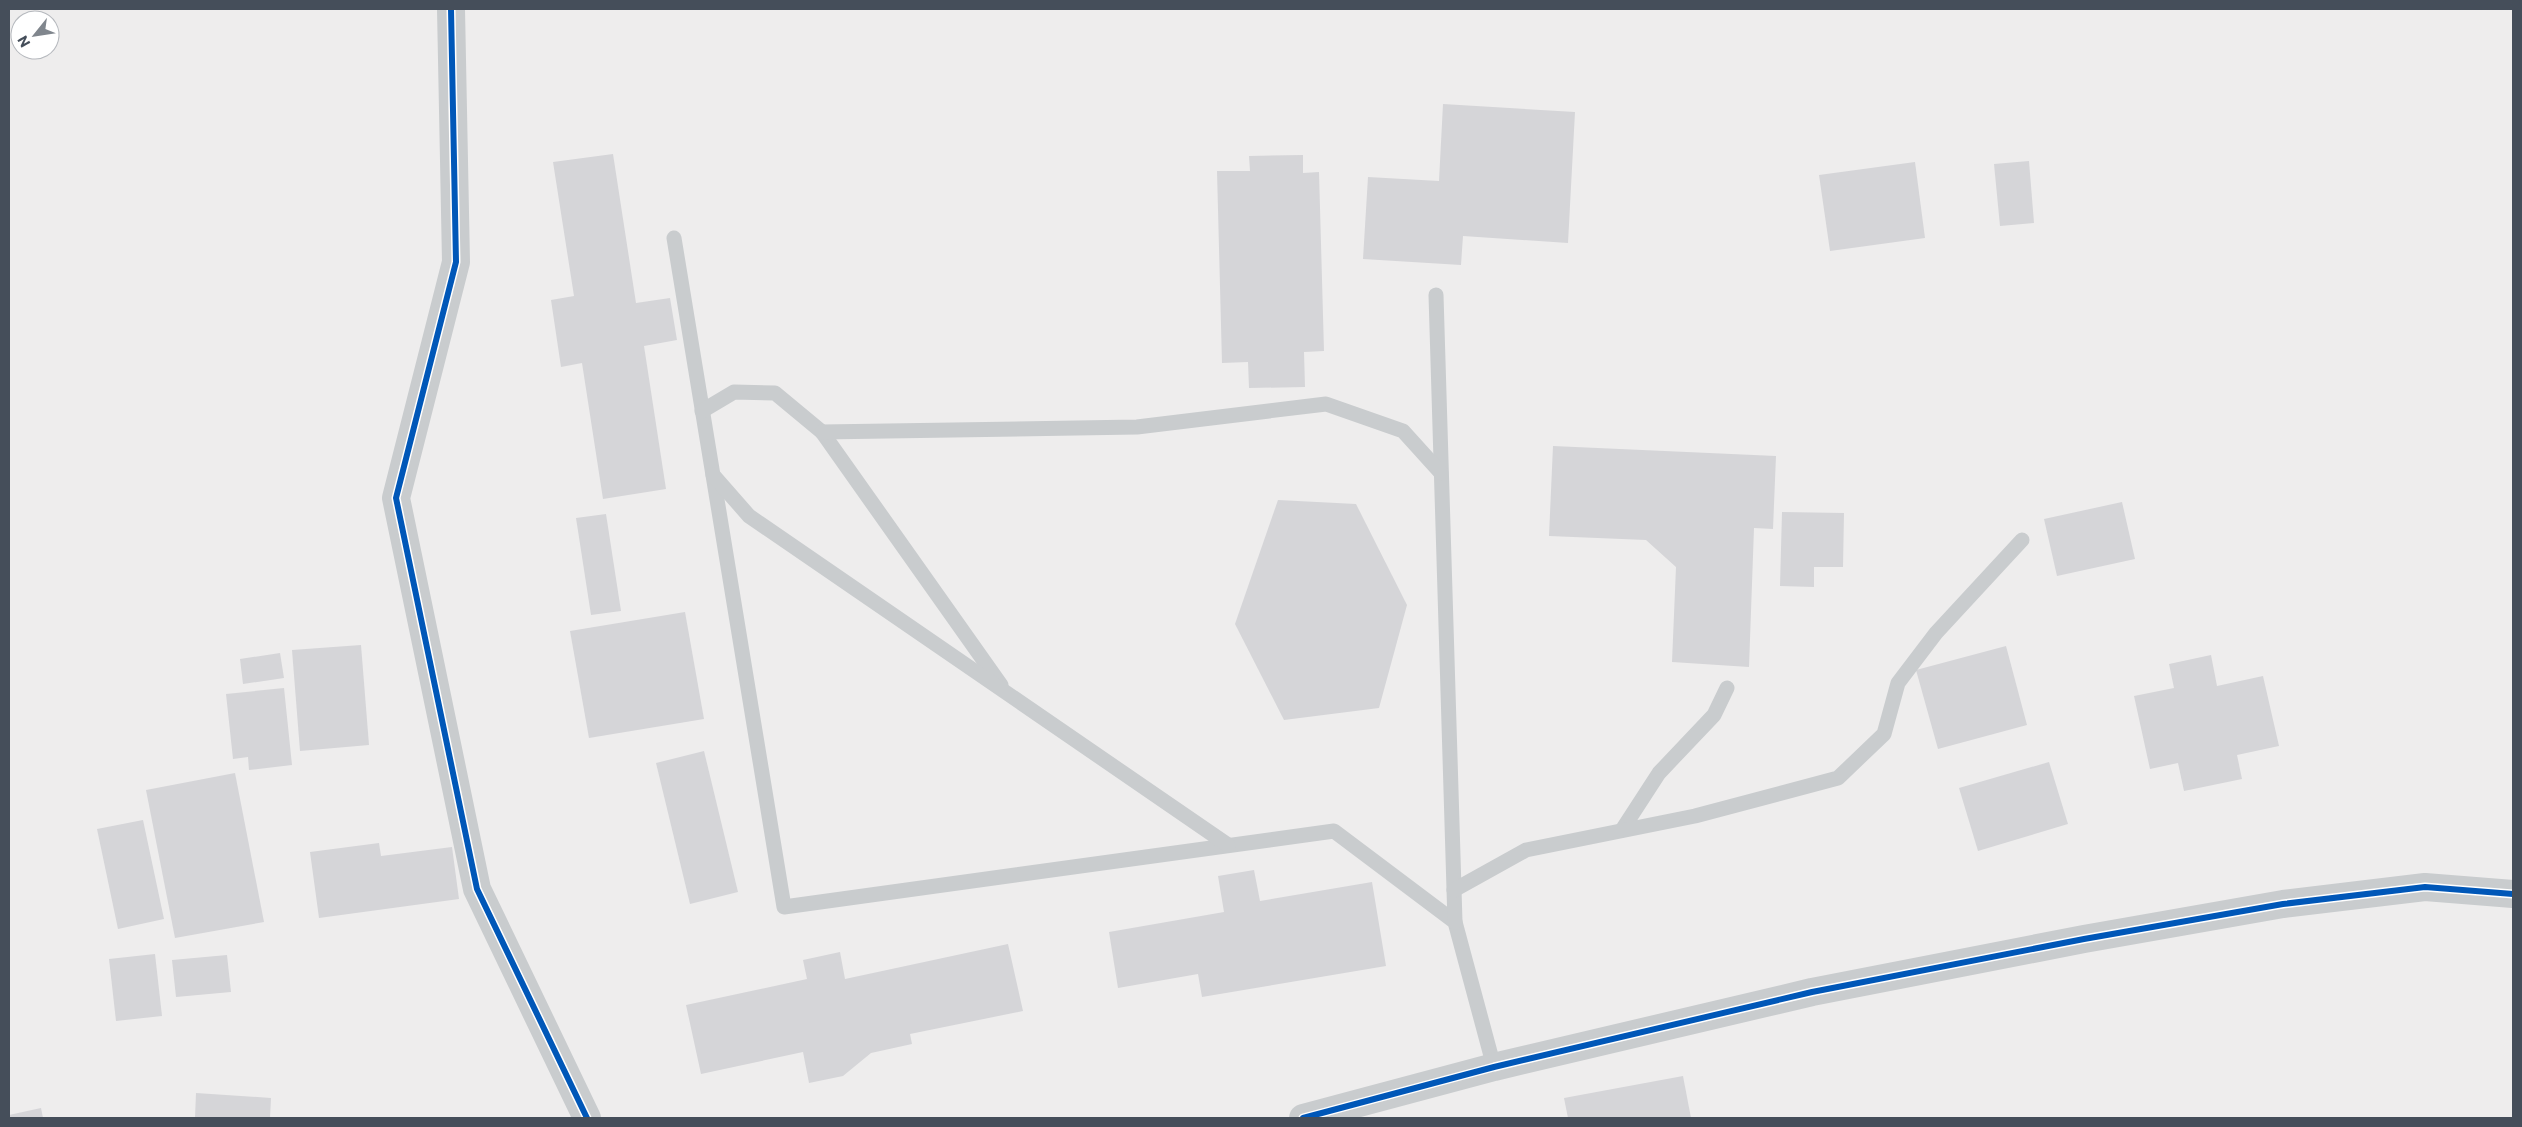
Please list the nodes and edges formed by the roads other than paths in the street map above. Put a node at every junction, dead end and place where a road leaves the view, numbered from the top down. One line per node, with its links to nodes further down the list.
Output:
1 (451, 9): 17 (street)
2 (674, 238): 4 (lane)
3 (1436, 295): 6 (lane)
4 (702, 411): 5 (lane); 7 (lane)
5 (822, 432): 6 (lane); 10 (lane)
6 (1441, 473): 13 (lane)
7 (713, 475): 10 (lane); 12 (lane)
8 (2022, 540): 11 (lane)
9 (1728, 688): 11 (lane)
10 (1006, 693): 12 (lane)
11 (1622, 830): 13 (lane)
12 (1228, 845): 15 (lane)
13 (1454, 890): 15 (lane)
14 (2513, 894): 16 (street)
15 (1455, 922): 16 (lane)
16 (1494, 1067): 18 (street)
17 (587, 1118)
18 (1304, 1118)

